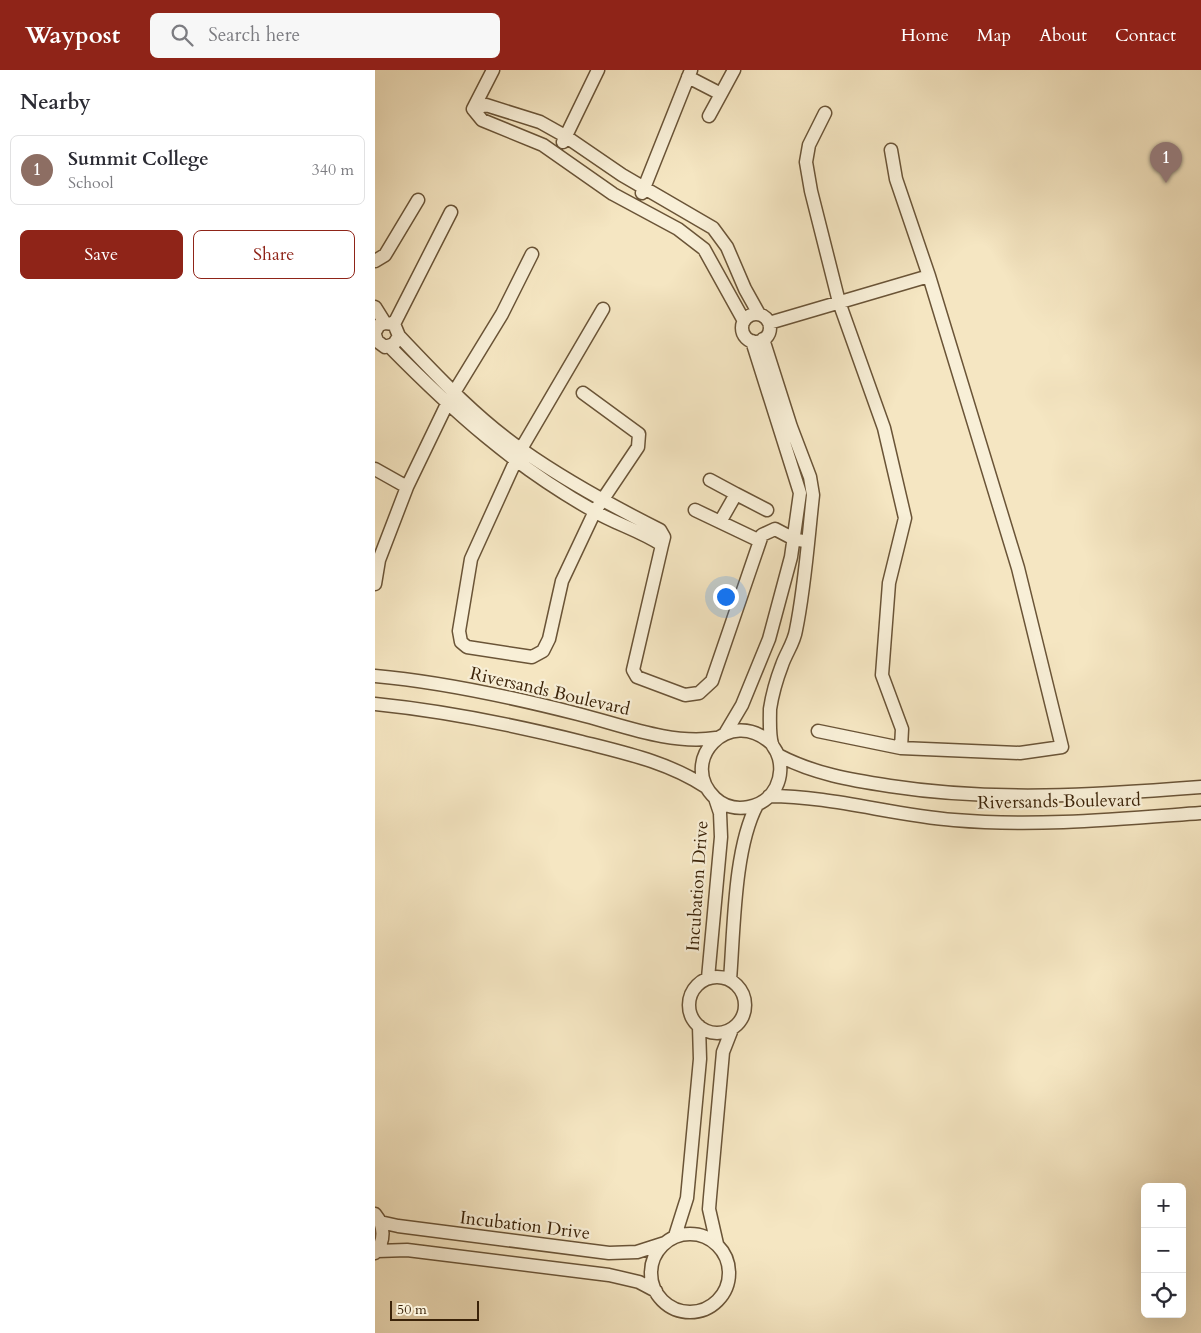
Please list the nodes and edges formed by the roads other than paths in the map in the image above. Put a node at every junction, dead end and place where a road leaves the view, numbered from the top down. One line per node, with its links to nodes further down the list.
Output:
1 (493, 70): 6 (street)
2 (598, 70): 9 (street)
3 (735, 70): 5 (street)
4 (690, 74): 5 (street); 12 (street)
5 (721, 94): 8 (street)
6 (473, 109): 9 (street); 11 (street)
7 (825, 113): 19 (street)
8 (709, 116)
9 (565, 136): 11 (street); 12 (street)
10 (891, 150): 18 (street)
11 (557, 155): 14 (street)
12 (644, 187): 14 (street); 22 (street)
13 (418, 200): 17 (street)
14 (637, 205): 23 (street)
15 (451, 212): 24 (street)
16 (532, 254): 27 (street)
17 (375, 261)
18 (929, 276): 19 (street); 50 (street)
19 (839, 302): 22 (street); 50 (street)
20 (375, 307): 24 (street)
21 (603, 309): 30 (street)
22 (764, 318): 23 (street); 25 (street)
23 (744, 320): 25 (street)
24 (393, 328): 26 (street); 26 (street); 27 (street)
25 (758, 340): 40 (street); 42 (street)
26 (379, 343): 29 (street)
27 (453, 392): 29 (street); 30 (street)
28 (583, 393): 36 (street)
29 (447, 404): 31 (street); 34 (street)
30 (521, 449): 31 (street); 36 (street)
31 (516, 462): 36 (street); 36 (street)
32 (375, 469): 34 (street)
33 (710, 480): 35 (street)
34 (407, 487): 43 (street)
35 (736, 494): 38 (street); 39 (street)
36 (598, 506): 41 (street)
37 (695, 510): 39 (street)
38 (767, 510)
39 (720, 522): 41 (street)
40 (794, 539): 41 (street); 42 (street); 44 (street)
41 (760, 541)
42 (807, 542): 45 (street)
43 (375, 584)
44 (769, 639): 45 (street); 49 (street)
45 (790, 649): 51 (street)
46 (375, 676): 49 (street, Riversands Boulevard)
47 (375, 704): 52 (street)
48 (818, 731): 50 (street)
49 (721, 735): 51 (street); 52 (street)
50 (901, 748)
51 (775, 749): 53 (street, Riversands Boulevard); 54 (street)
52 (707, 787): 55 (street)
53 (1201, 787)
54 (769, 796): 56 (street); 57 (street, Riversands Boulevard)
55 (715, 798): 56 (street); 58 (street, Incubation Drive)
56 (757, 805): 59 (street)
57 (1201, 813)
58 (707, 978): 59 (street); 60 (street)
59 (729, 980): 61 (street)
60 (699, 1026): 61 (street); 63 (street)
61 (732, 1029): 64 (street)
62 (378, 1218): 63 (street, Incubation Drive); 65 (street)
63 (670, 1239): 64 (street); 66 (street)
64 (717, 1244): 66 (street)
65 (376, 1252): 66 (street)
66 (655, 1291)

